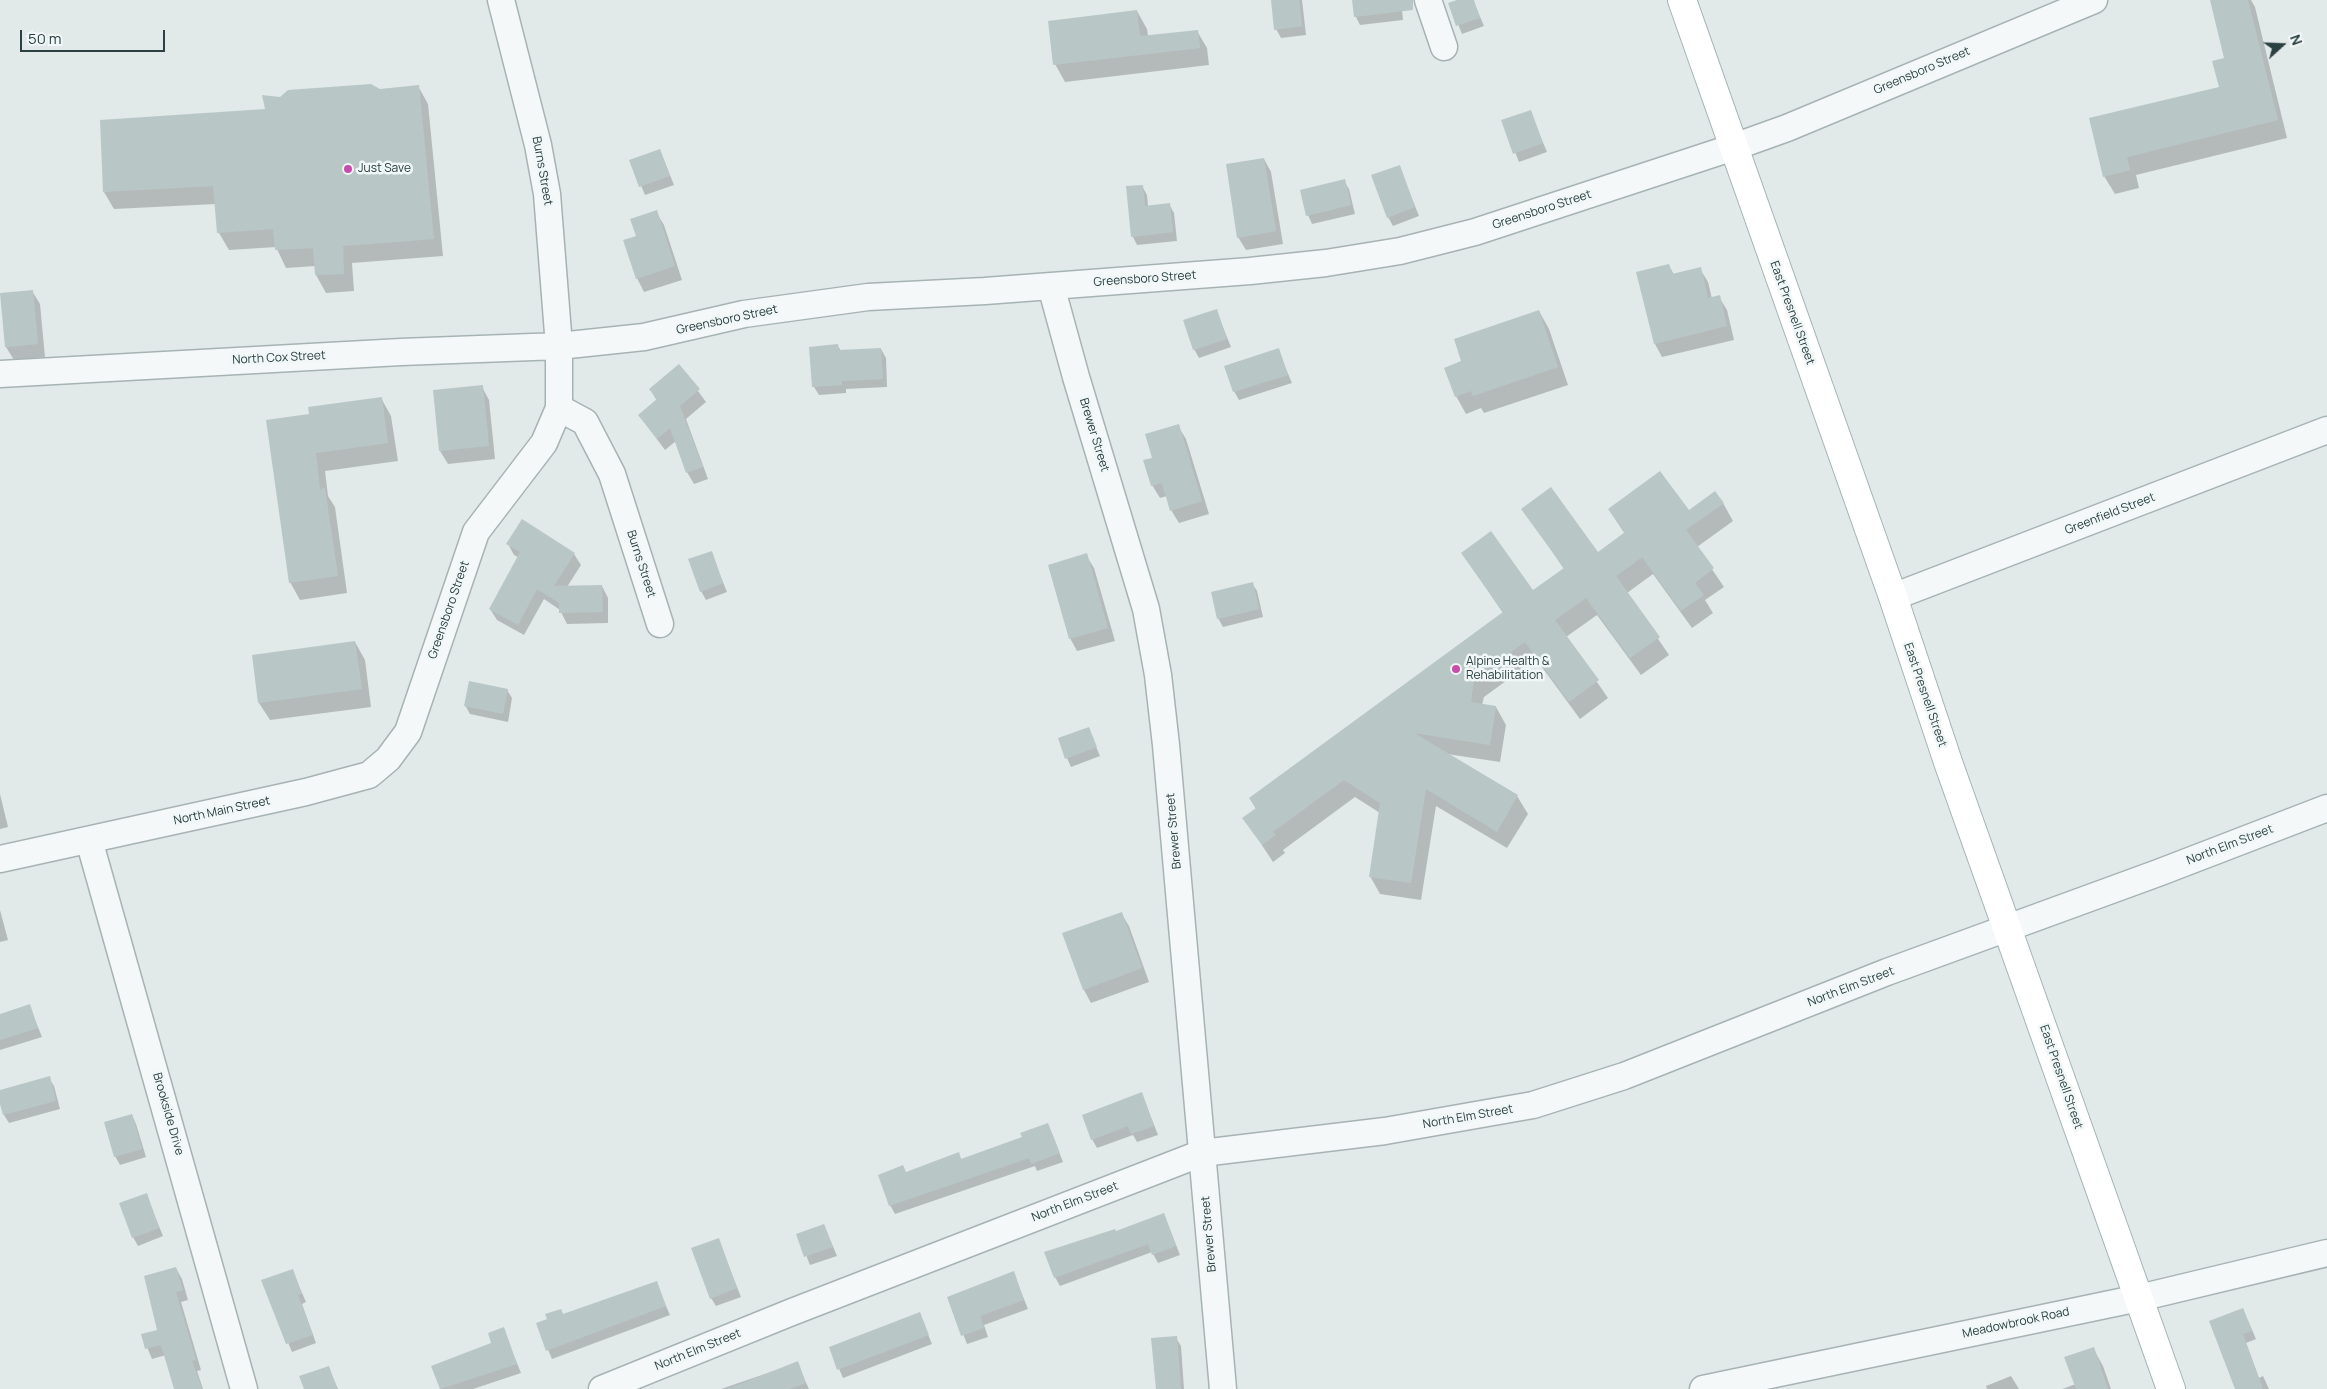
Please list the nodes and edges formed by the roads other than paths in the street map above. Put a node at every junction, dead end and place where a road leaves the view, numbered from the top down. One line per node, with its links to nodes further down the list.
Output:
1 (500, 0): 8 (street, Burns Street)
2 (1428, 0): 5 (street)
3 (1682, 0): 6 (main road, East Presnell Street)
4 (2094, 0): 6 (street, Greensboro Street)
5 (1444, 48)
6 (1734, 147): 7 (street, Greensboro Street); 12 (main road, East Presnell Street)
7 (1050, 286): 8 (street, Greensboro Street); 19 (street, Brewer Street)
8 (559, 346): 9 (street, North Cox Street); 10 (street, Greensboro Street)
9 (0, 374)
10 (558, 408): 13 (street, Burns Street); 14 (street, Greensboro Street)
11 (2327, 430): 12 (street, Greenfield Street)
12 (1893, 597): 18 (main road, East Presnell Street)
13 (660, 624)
14 (412, 715): 16 (street, North Main Street)
15 (2327, 808): 18 (street, North Elm Street)
16 (89, 840): 17 (street, North Main Street); 23 (street, Brookside Drive)
17 (0, 858)
18 (2008, 929): 19 (street, North Elm Street); 21 (main road, East Presnell Street)
19 (1202, 1153): 24 (street, North Elm Street); 25 (street, Brewer Street)
20 (2327, 1253): 21 (street, Meadowbrook Road)
21 (2139, 1298): 22 (street, Meadowbrook Road); 27 (main road, East Presnell Street)
22 (1776, 1382): 26 (street, Meadowbrook Road)
23 (244, 1389)
24 (602, 1389)
25 (1223, 1389)
26 (1703, 1389)
27 (2171, 1389)

